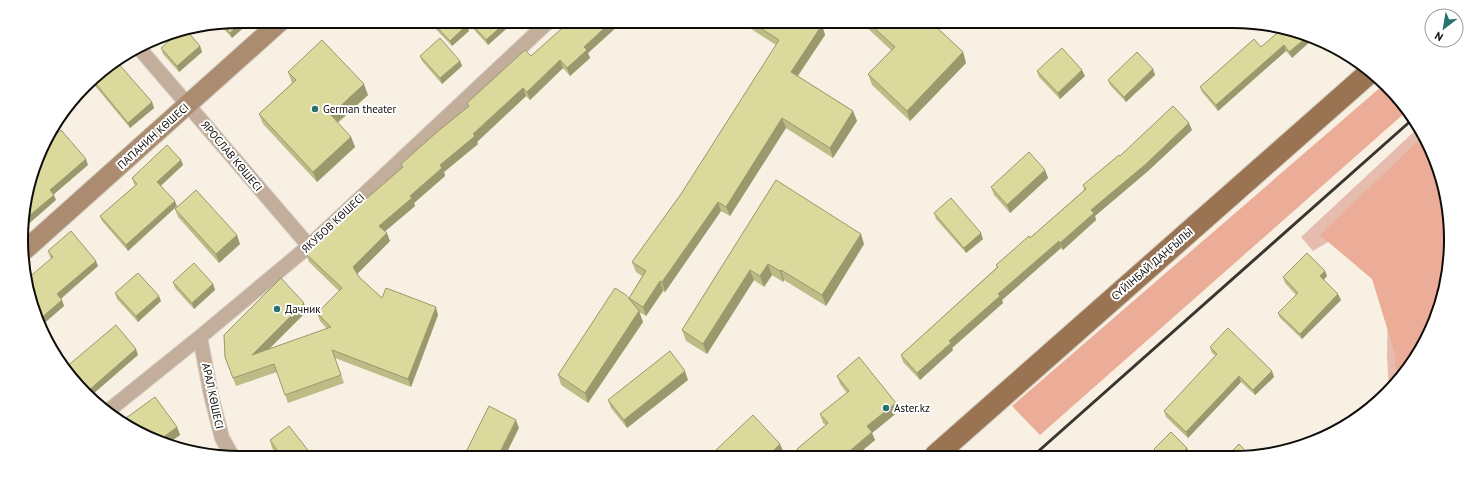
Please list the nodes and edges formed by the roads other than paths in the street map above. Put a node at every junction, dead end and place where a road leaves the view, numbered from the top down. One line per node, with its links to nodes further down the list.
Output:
1 (273, 28): 5 (main road, ПАПАНИН КӨШЕСІ)
2 (542, 28): 6 (street, ЯКУБОВ КӨШЕСІ)
3 (143, 52): 5 (street, ЯРОСЛАВ КӨШЕСІ)
4 (1366, 76): 11 (main road, СҮЙІНБАЙ ДАҢҒЫЛЫ)
5 (188, 105): 6 (street, ЯРОСЛАВ КӨШЕСІ); 7 (main road, ПАПАНИН КӨШЕСІ)
6 (309, 246): 8 (street, ЯКУБОВ КӨШЕСІ)
7 (28, 247)
8 (200, 337): 9 (street, ЯКУБОВ КӨШЕСІ); 10 (street, АРАЛ КӨШЕСІ)
9 (112, 408)
10 (229, 451)
11 (941, 451)

